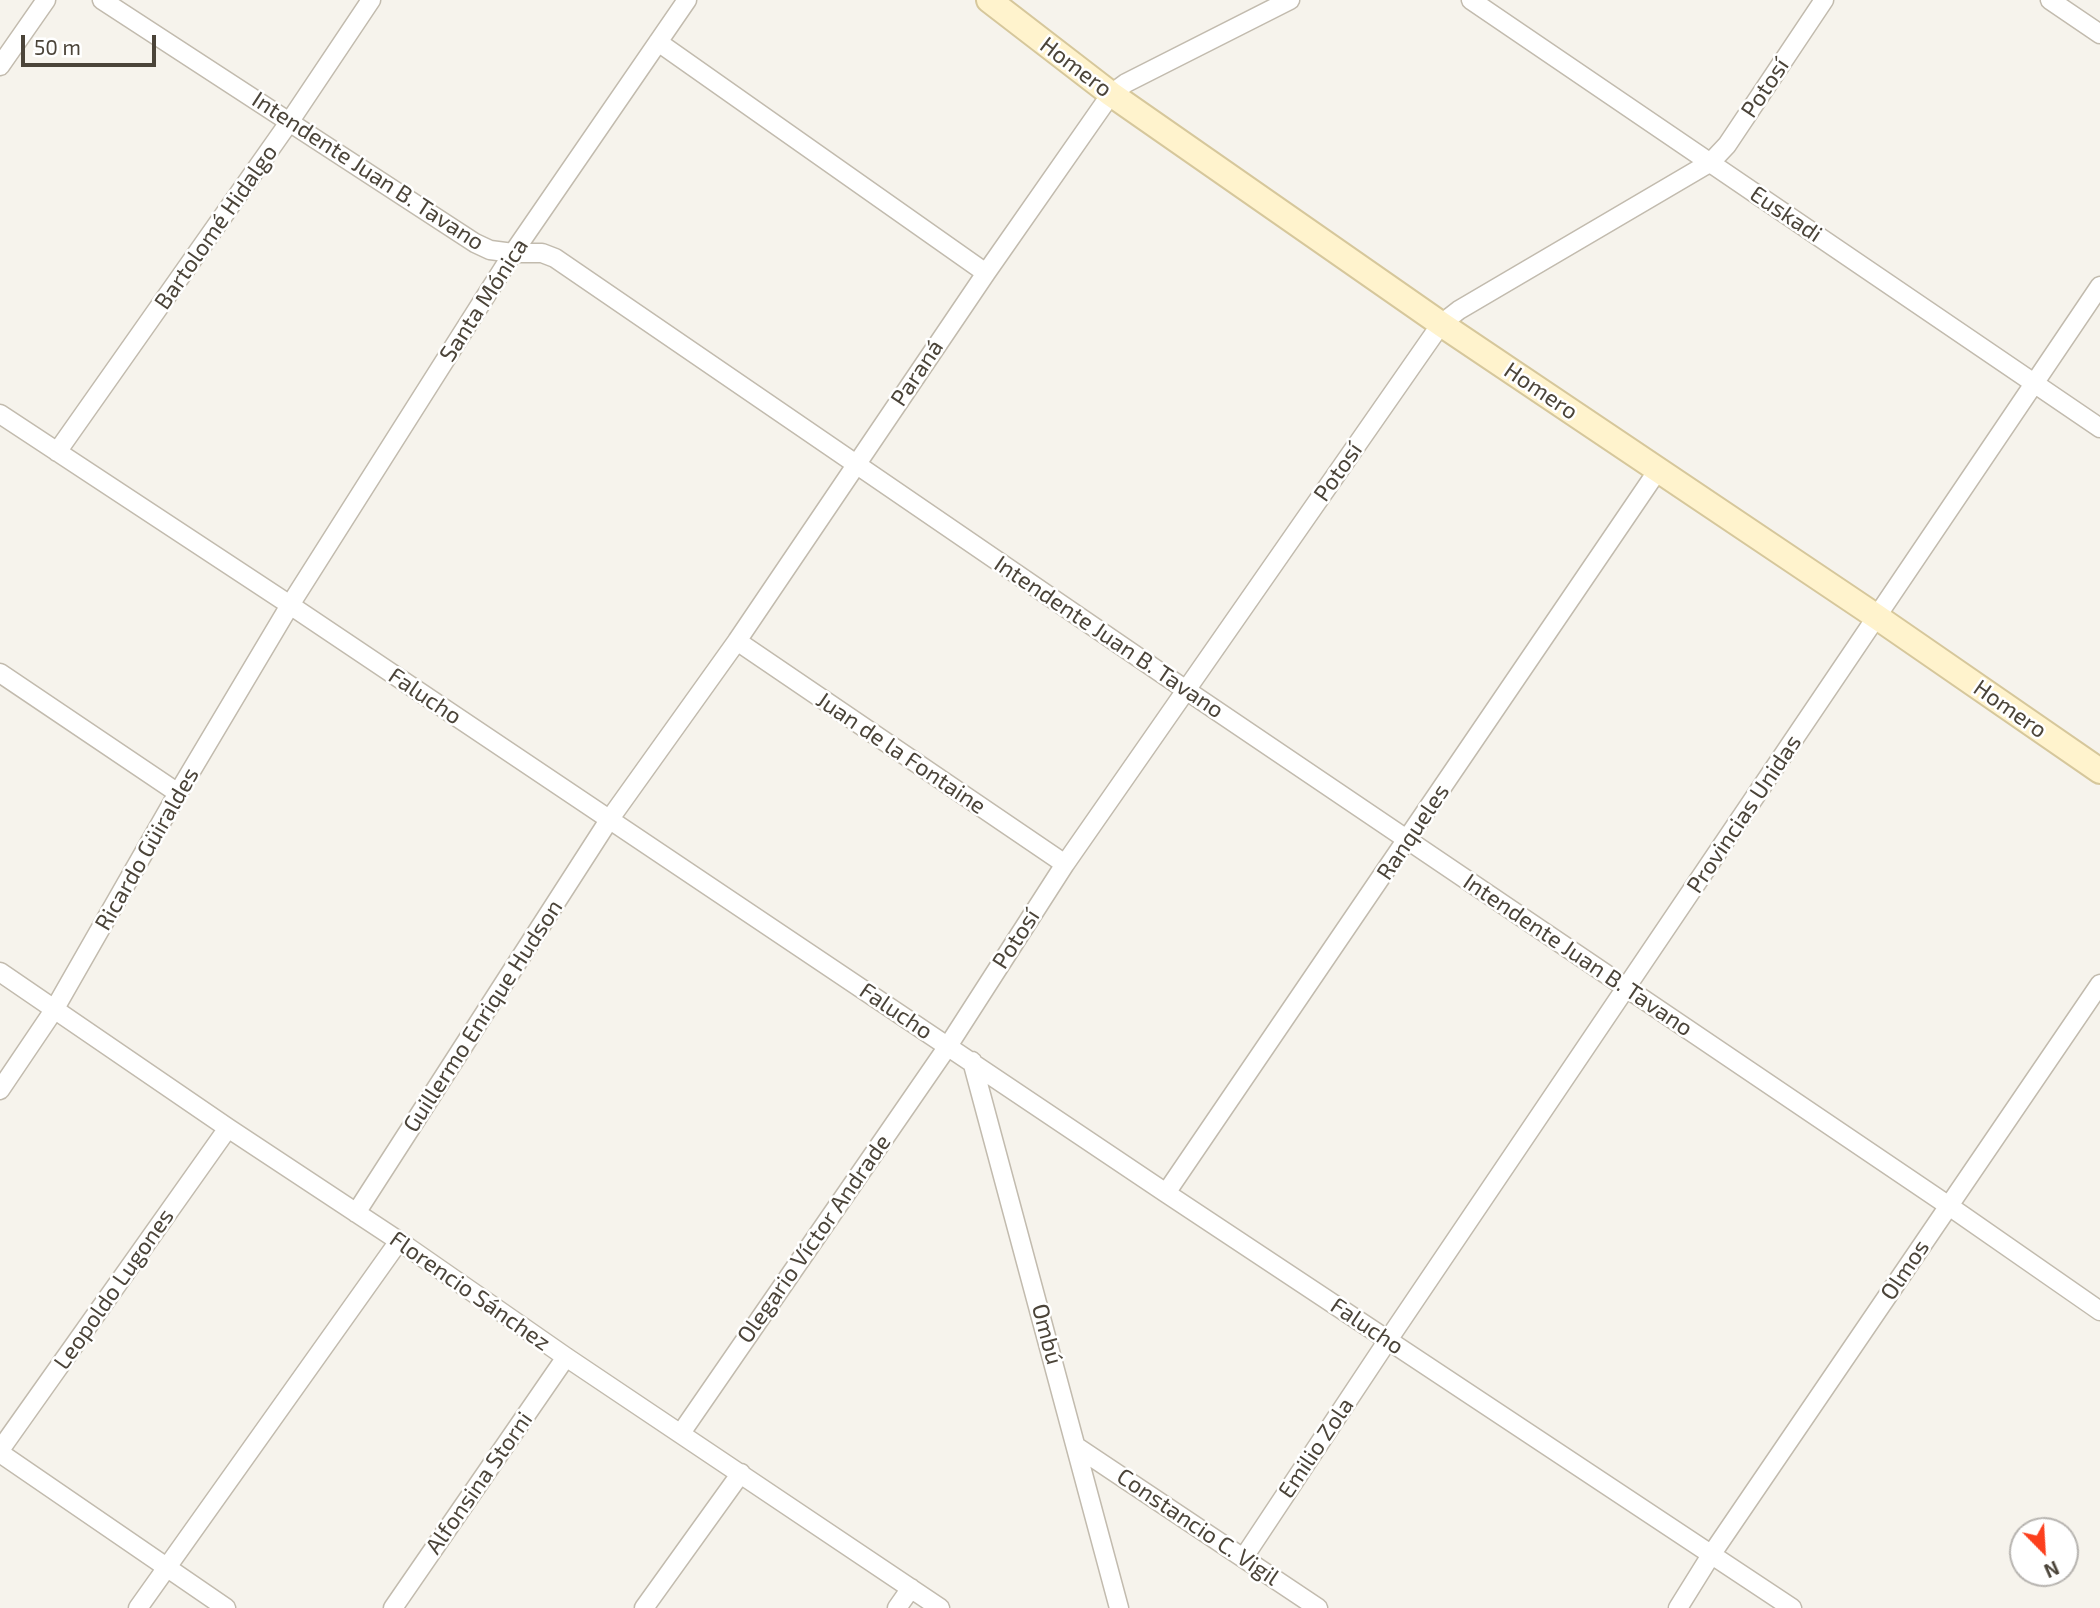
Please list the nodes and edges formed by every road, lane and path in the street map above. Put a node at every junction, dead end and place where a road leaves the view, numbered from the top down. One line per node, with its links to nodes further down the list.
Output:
1 (46, 0): 12 (street)
2 (102, 0): 14 (street, Intendente Juan B. Tavano)
3 (371, 0): 14 (street, Bartolomé Hidalgo)
4 (687, 0): 11 (street, Santa Mónica)
5 (989, 0): 13 (main road, Homero)
6 (1290, 0): 13 (street, Paraná)
7 (1471, 0): 15 (street, Euskadi)
8 (1824, 0): 15 (street, Potosí)
9 (2050, 0): 10 (street)
10 (2100, 34)
11 (659, 42): 16 (street, Santa Mónica); 17 (street)
12 (0, 65)
13 (1111, 94): 17 (street, Paraná); 19 (main road, Homero)
14 (290, 121): 16 (street, Intendente Juan B. Tavano); 23 (street, Bartolomé Hidalgo)
15 (1711, 162): 19 (street, Potosí); 20 (street, Euskadi)
16 (513, 253): 24 (street, Intendente Juan B. Tavano); 26 (street, Santa Mónica)
17 (986, 273): 24 (street, Paraná)
18 (2100, 286): 20 (street, Provincias Unidas)
19 (1441, 324): 25 (main road, Homero); 30 (street, Potosí)
20 (2034, 384): 22 (street, Euskadi); 27 (street, Provincias Unidas)
21 (0, 414): 23 (street, Falucho)
22 (2100, 428)
23 (57, 452): 26 (street, Falucho)
24 (856, 464): 28 (street, Paraná); 30 (street, Intendente Juan B. Tavano)
25 (1658, 470): 27 (main road, Homero); 34 (street, Ranqueles)
26 (290, 606): 32 (street, Ricardo Güiraldes); 33 (street, Falucho)
27 (1877, 617): 31 (main road, Homero); 38 (street, Provincias Unidas)
28 (737, 641): 33 (street, Paraná); 35 (street, Juan de la Fontaine)
29 (0, 673): 32 (street)
30 (1186, 690): 34 (street, Intendente Juan B. Tavano); 35 (street, Potosí)
31 (2100, 771)
32 (178, 793): 39 (street, Ricardo Güiraldes)
33 (609, 820): 40 (street, Falucho); 46 (street, Guillermo Enrique Hudson)
34 (1407, 840): 38 (street, Intendente Juan B. Tavano); 44 (street, Ranqueles)
35 (1065, 864): 40 (street, Potosí)
36 (0, 972): 39 (street, Florencio Sánchez)
37 (2100, 984): 45 (street, Olmos)
38 (1627, 988): 45 (street, Intendente Juan B. Tavano); 49 (street, Provincias Unidas)
39 (54, 1010): 42 (street, Ricardo Güiraldes); 43 (street, Florencio Sánchez)
40 (948, 1046): 41 (street, Falucho); 51 (street, Olegario Víctor Andrade)
41 (972, 1061): 44 (street, Falucho); 52 (street, Ombú)
42 (0, 1090)
43 (228, 1128): 46 (street, Florencio Sánchez); 53 (street, Leopoldo Lugones)
44 (1166, 1193): 49 (street, Falucho)
45 (1949, 1206): 48 (street, Intendente Juan B. Tavano); 55 (street, Olmos)
46 (356, 1213): 47 (street, Florencio Sánchez)
47 (399, 1241): 50 (street, Florencio Sánchez); 57 (street)
48 (2100, 1311)
49 (1388, 1340): 55 (street, Falucho); 56 (street, Emilio Zola)
50 (566, 1357): 51 (street, Florencio Sánchez); 61 (street, Alfonsina Storni)
51 (681, 1433): 54 (street, Florencio Sánchez)
52 (1077, 1447): 56 (street, Constancio C. Vigil); 65 (street, Ombú)
53 (0, 1452): 57 (street)
54 (741, 1473): 58 (street, Florencio Sánchez); 62 (street)
55 (1711, 1555): 67 (street, Olmos); 68 (street, Falucho)
56 (1244, 1557): 66 (street, Constancio C. Vigil)
57 (166, 1567): 59 (street); 60 (street)
58 (911, 1588): 63 (street); 64 (street, Florencio Sánchez)
59 (138, 1608)
60 (226, 1608)
61 (393, 1608)
62 (644, 1608)
63 (897, 1608)
64 (940, 1608)
65 (1119, 1608)
66 (1318, 1608)
67 (1678, 1608)
68 (1792, 1608)

